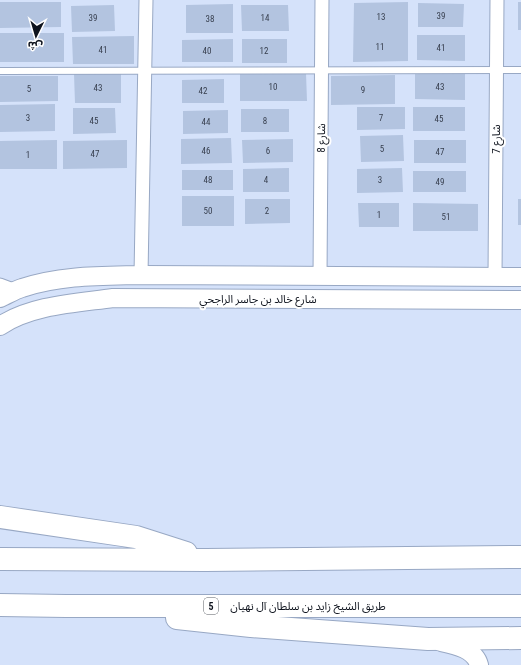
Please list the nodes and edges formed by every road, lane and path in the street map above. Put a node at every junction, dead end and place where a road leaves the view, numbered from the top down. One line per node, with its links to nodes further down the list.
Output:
1 (146, 0): 7 (street)
2 (322, 0): 8 (street, شارع 8)
3 (497, 0): 4 (street, شارع 7)
4 (496, 70): 5 (lane); 8 (lane); 11 (street, شارع 7)
5 (521, 70)
6 (0, 71): 7 (lane)
7 (144, 71): 8 (lane); 9 (street)
8 (322, 71): 10 (street, شارع 8)
9 (141, 275): 10 (street, شارع خالد بن جاسر الراجحي); 13 (street, شارع خالد بن جاسر الراجحي)
10 (320, 277): 11 (street, شارع خالد بن جاسر الراجحي)
11 (495, 277): 12 (street, شارع خالد بن جاسر الراجحي)
12 (521, 277)
13 (5, 291)
14 (521, 300): 15 (street, شارع خالد بن جاسر الراجحي)
15 (0, 326)
16 (0, 517): 19 (highway)
17 (521, 557): 19 (highway)
18 (0, 559): 19 (highway)
19 (206, 560)
20 (0, 605): 21 (highway, طريق الشيخ زايد بن سلطان آل نهيان / 5)
21 (66, 606): 22 (highway, طريق الشيخ زايد بن سلطان آل نهيان / 5); 24 (highway)
22 (521, 606)
23 (521, 638): 24 (highway)
24 (428, 639): 25 (street)
25 (479, 665)

